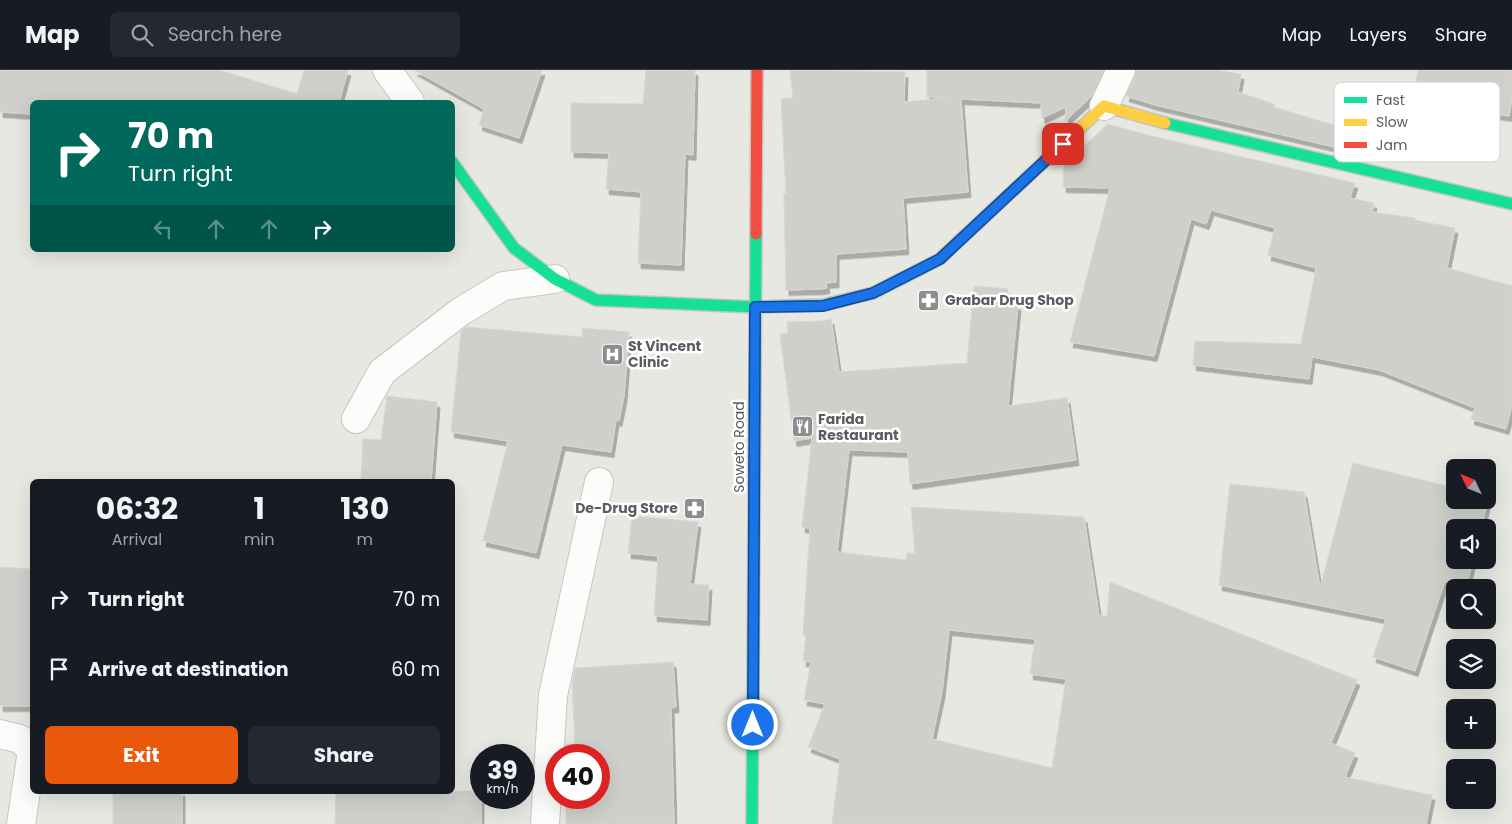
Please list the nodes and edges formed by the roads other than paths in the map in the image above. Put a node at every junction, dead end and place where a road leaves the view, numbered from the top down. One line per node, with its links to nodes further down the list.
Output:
1 (387, 70): 4 (street)
2 (757, 70): 9 (street, Soweto Road)
3 (1121, 70): 5 (street)
4 (409, 100)
5 (1104, 106): 7 (street); 9 (street)
6 (455, 166): 8 (street)
7 (1512, 204)
8 (555, 279): 9 (street); 10 (street)
9 (755, 307): 17 (street, Soweto Road)
10 (356, 419)
11 (599, 482): 16 (street)
12 (0, 734): 13 (street)
13 (30, 748)
14 (30, 763): 15 (street)
15 (21, 824)
16 (545, 824)
17 (752, 824)

